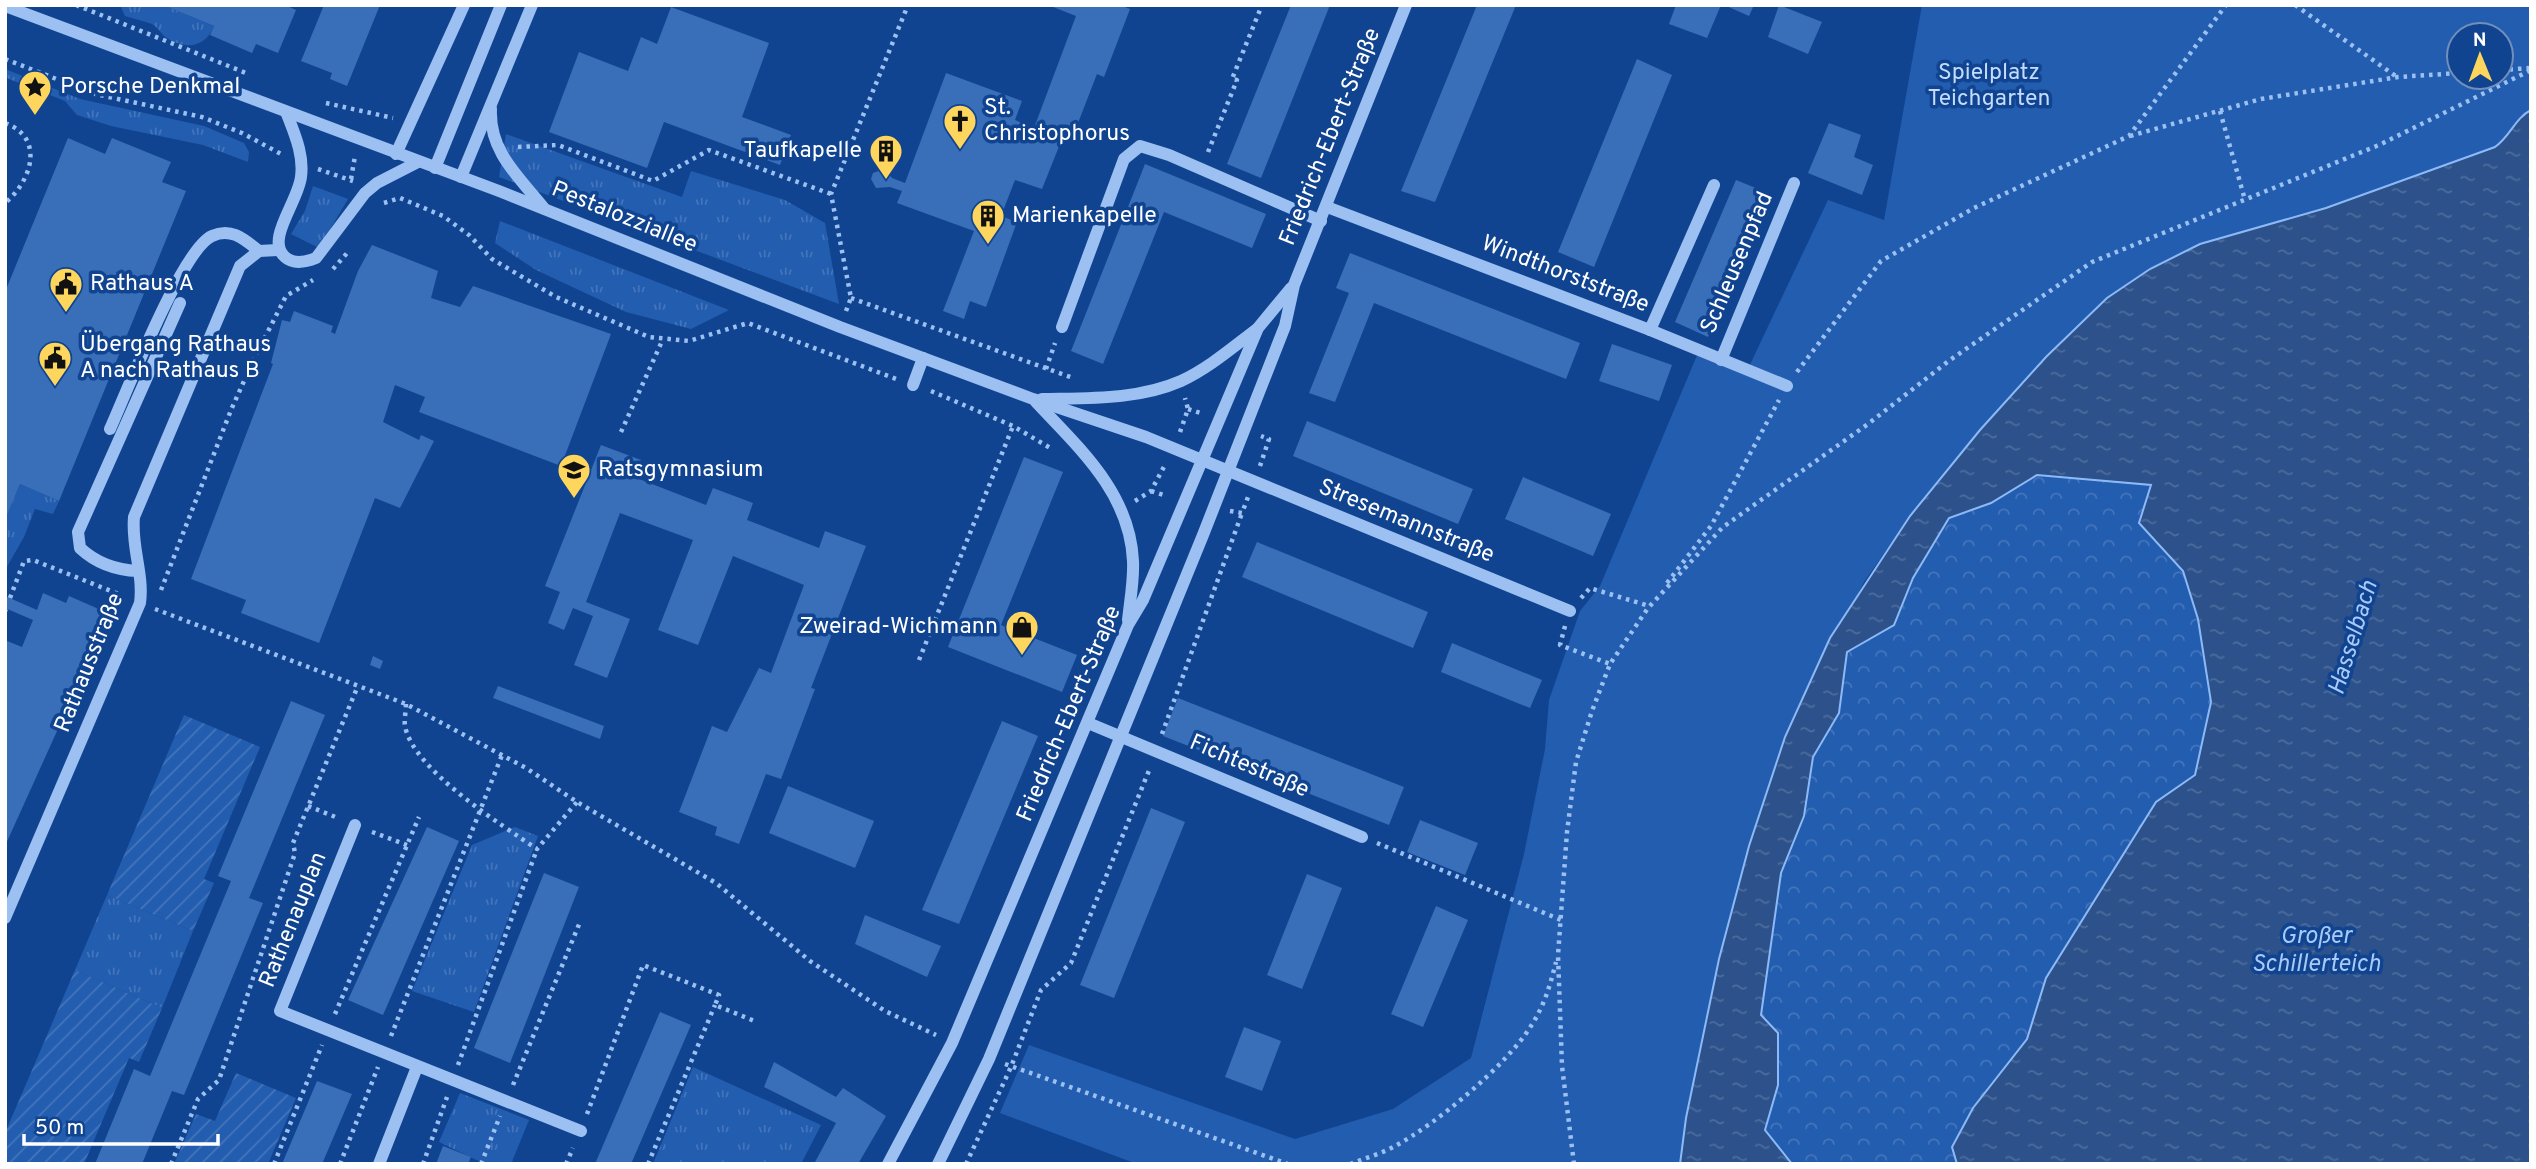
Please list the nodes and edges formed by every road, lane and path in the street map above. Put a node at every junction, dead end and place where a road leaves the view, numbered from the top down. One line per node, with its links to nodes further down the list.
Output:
1 (76, 5): 14 (path)
2 (464, 5): 24 (street)
3 (502, 5): 27 (street)
4 (532, 5): 17 (street)
5 (908, 5): 33 (path)
6 (1262, 5): 28 (path)
7 (1406, 5): 36 (street, Friedrich-Ebert-Straße)
8 (2226, 5): 22 (path)
9 (2295, 5): 15 (path)
10 (5, 6): 20 (street, Pestalozziallee)
11 (5, 59): 26 (path)
12 (2531, 69): 34 (path)
13 (2445, 74): 15 (path)
14 (251, 75)
15 (2398, 77): 19 (path)
16 (320, 101): 18 (path)
17 (491, 103): 23 (street); 29 (street)
18 (363, 110)
19 (2220, 111): 22 (path); 34 (path)
20 (287, 114): 24 (street, Pestalozziallee); 26 (street)
21 (5, 122): 35 (path)
22 (2129, 136): 55 (path)
23 (498, 152): 33 (path); 37 (street)
24 (396, 154): 25 (street, Pestalozziallee)
25 (418, 162): 27 (street, Pestalozziallee); 32 (street)
26 (301, 164): 32 (path); 40 (street)
27 (435, 168): 29 (street, Pestalozziallee)
28 (1201, 169): 38 (street); 46 (street)
29 (461, 177): 37 (street, Pestalozziallee)
30 (1794, 183): 51 (street, Schleusenpfad)
31 (1714, 185): 48 (street)
32 (365, 193): 40 (street); 49 (path)
33 (831, 194): 52 (path)
34 (2245, 200): 68 (path)
35 (5, 203)
36 (1327, 207): 38 (street, Friedrich-Ebert-Straße); 48 (street, Windthorststraße)
37 (546, 210): 50 (street, Pestalozziallee)
38 (1321, 221): 44 (street, Friedrich-Ebert-Straße)
39 (351, 247): 42 (path)
40 (278, 250): 41 (street)
41 (259, 251): 58 (street); 64 (street, Rathausstraße)
42 (328, 272)
43 (318, 278): 67 (path)
44 (1294, 285): 47 (street, Friedrich-Ebert-Straße); 62 (street, Friedrich-Ebert-Straße)
45 (180, 303): 64 (street)
46 (1062, 327): 52 (path)
47 (1258, 328): 56 (street); 61 (street, Friedrich-Ebert-Straße)
48 (1650, 330): 51 (street, Windthorststraße)
49 (663, 339): 54 (path); 59 (path)
50 (923, 358): 54 (street); 56 (street, Pestalozziallee)
51 (1721, 360): 55 (street, Windthorststraße)
52 (1046, 369): 53 (path)
53 (1076, 380)
54 (913, 385): 57 (path)
55 (1787, 386): 68 (path)
56 (1033, 399): 61 (street, Pestalozziallee); 70 (street)
57 (1013, 426): 60 (path); 71 (path)
58 (110, 429)
59 (621, 432)
60 (1060, 454)
61 (1202, 460): 62 (street, Pestalozziallee); 70 (street, Friedrich-Ebert-Straße)
62 (1228, 470): 69 (street, Stresemannstraße); 76 (street, Friedrich-Ebert-Straße)
63 (1242, 513): 77 (path)
64 (138, 571): 66 (street, Rathausstraße)
65 (10, 598): 66 (path)
66 (140, 603): 67 (path); 85 (street, Rathausstraße)
67 (154, 608): 73 (path)
68 (1648, 608): 69 (path); 72 (path)
69 (1570, 611): 72 (path)
70 (1128, 625): 75 (street, Friedrich-Ebert-Straße)
71 (919, 660)
72 (1610, 664): 86 (path)
73 (357, 688): 74 (path); 100 (path)
74 (406, 704): 78 (path); 80 (path)
75 (1088, 723): 76 (street, Fichtestraße); 92 (street, Friedrich-Ebert-Straße)
76 (1119, 736): 77 (street, Fichtestraße); 94 (street, Friedrich-Ebert-Straße)
77 (1156, 751): 83 (street, Fichtestraße); 96 (path)
78 (502, 755): 79 (path); 80 (path)
79 (577, 802): 84 (path); 92 (path)
80 (480, 810): 84 (path); 93 (path)
81 (419, 817): 91 (path)
82 (355, 825): 91 (street, Rathenauplan)
83 (1362, 837): 86 (path)
84 (537, 849): 97 (path)
85 (5, 918)
86 (1560, 919): 88 (path)
87 (580, 922): 98 (path)
88 (1558, 955): 112 (path); 113 (path)
89 (715, 1005): 90 (path); 99 (path); 107 (path)
90 (757, 1022)
91 (328, 1031): 93 (street, Rathenauplan); 101 (path)
92 (952, 1043): 108 (street, Friedrich-Ebert-Straße)
93 (383, 1054): 95 (street, Rathenauplan); 102 (path)
94 (989, 1059): 96 (path); 109 (street, Friedrich-Ebert-Straße)
95 (417, 1067): 97 (street, Rathenauplan); 103 (street)
96 (1011, 1067): 110 (path); 111 (path)
97 (453, 1081): 98 (street, Rathenauplan); 104 (path)
98 (506, 1102): 99 (street, Rathenauplan); 105 (path)
99 (581, 1131): 106 (path)
100 (171, 1164)
101 (274, 1164)
102 (340, 1164)
103 (379, 1164)
104 (422, 1164)
105 (481, 1164)
106 (566, 1164)
107 (648, 1164)
108 (888, 1164)
109 (938, 1164)
110 (966, 1164)
111 (1288, 1164)
112 (1350, 1164)
113 (1574, 1164)

